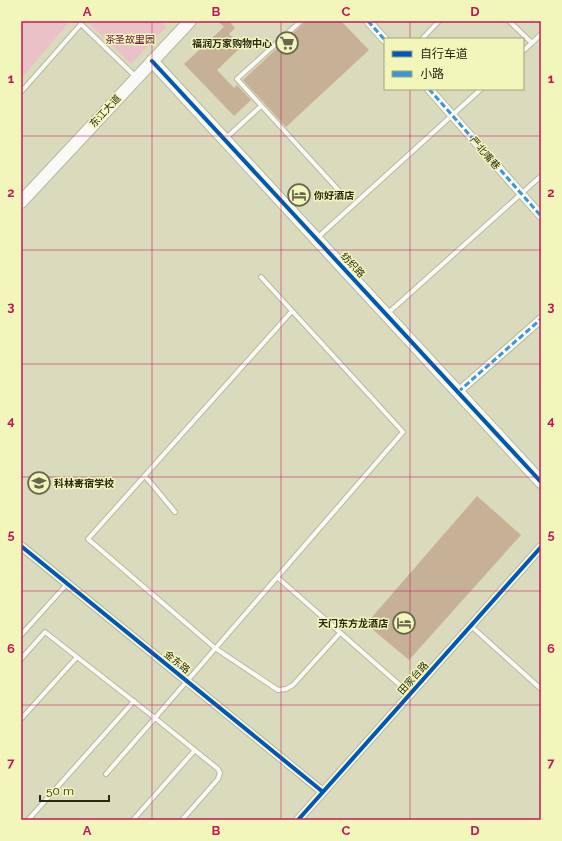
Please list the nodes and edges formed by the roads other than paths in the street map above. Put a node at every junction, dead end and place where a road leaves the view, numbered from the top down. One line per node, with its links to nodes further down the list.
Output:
1 (190, 21): 11 (street, 东江大道)
2 (301, 21): 16 (lane)
3 (368, 21): 8 (street)
4 (439, 21): 7 (lane)
5 (509, 21): 9 (lane)
6 (541, 34): 9 (lane)
7 (423, 38)
8 (384, 39)
9 (532, 43): 10 (lane)
10 (524, 50)
11 (152, 61): 12 (street, 东江大道); 18 (street, 纺织路)
12 (136, 78): 15 (lane); 22 (street, 东江大道)
13 (430, 90): 17 (street, 严北嘴巷)
14 (480, 90): 17 (lane)
15 (21, 92)
16 (262, 106): 18 (lane); 21 (lane)
17 (452, 115): 20 (street, 严北嘴巷); 24 (lane)
18 (225, 140): 24 (street, 纺织路)
19 (541, 176): 20 (lane)
20 (522, 194): 23 (street, 严北嘴巷); 27 (lane)
21 (343, 195)
22 (21, 202)
23 (541, 216)
24 (316, 238): 27 (street, 纺织路)
25 (261, 277): 26 (lane)
26 (292, 311): 30 (lane); 35 (lane)
27 (386, 314): 29 (street, 纺织路)
28 (541, 319): 29 (street)
29 (458, 392): 31 (street, 纺织路)
30 (145, 476): 32 (lane); 40 (lane)
31 (541, 482)
32 (175, 512)
33 (21, 546): 36 (street, 金东路)
34 (541, 547): 37 (street, 田家台路)
35 (277, 578): 38 (lane); 40 (lane)
36 (67, 584): 39 (lane); 43 (street, 金东路)
37 (471, 626): 44 (lane); 45 (street, 田家台路)
38 (340, 633): 40 (lane); 45 (lane)
39 (21, 635)
40 (215, 648): 43 (lane)
41 (77, 657): 42 (lane); 46 (lane); 48 (lane)
42 (21, 659)
43 (187, 681): 47 (lane); 51 (street, 金东路)
44 (541, 689)
45 (410, 694): 51 (street, 田家台路)
46 (134, 701): 47 (lane); 52 (lane)
47 (155, 718): 49 (lane); 50 (lane)
48 (21, 719)
49 (195, 750): 53 (lane); 54 (lane)
50 (106, 774)
51 (323, 792): 55 (street, 田家台路)
52 (28, 820)
53 (133, 820)
54 (182, 820)
55 (298, 820)

